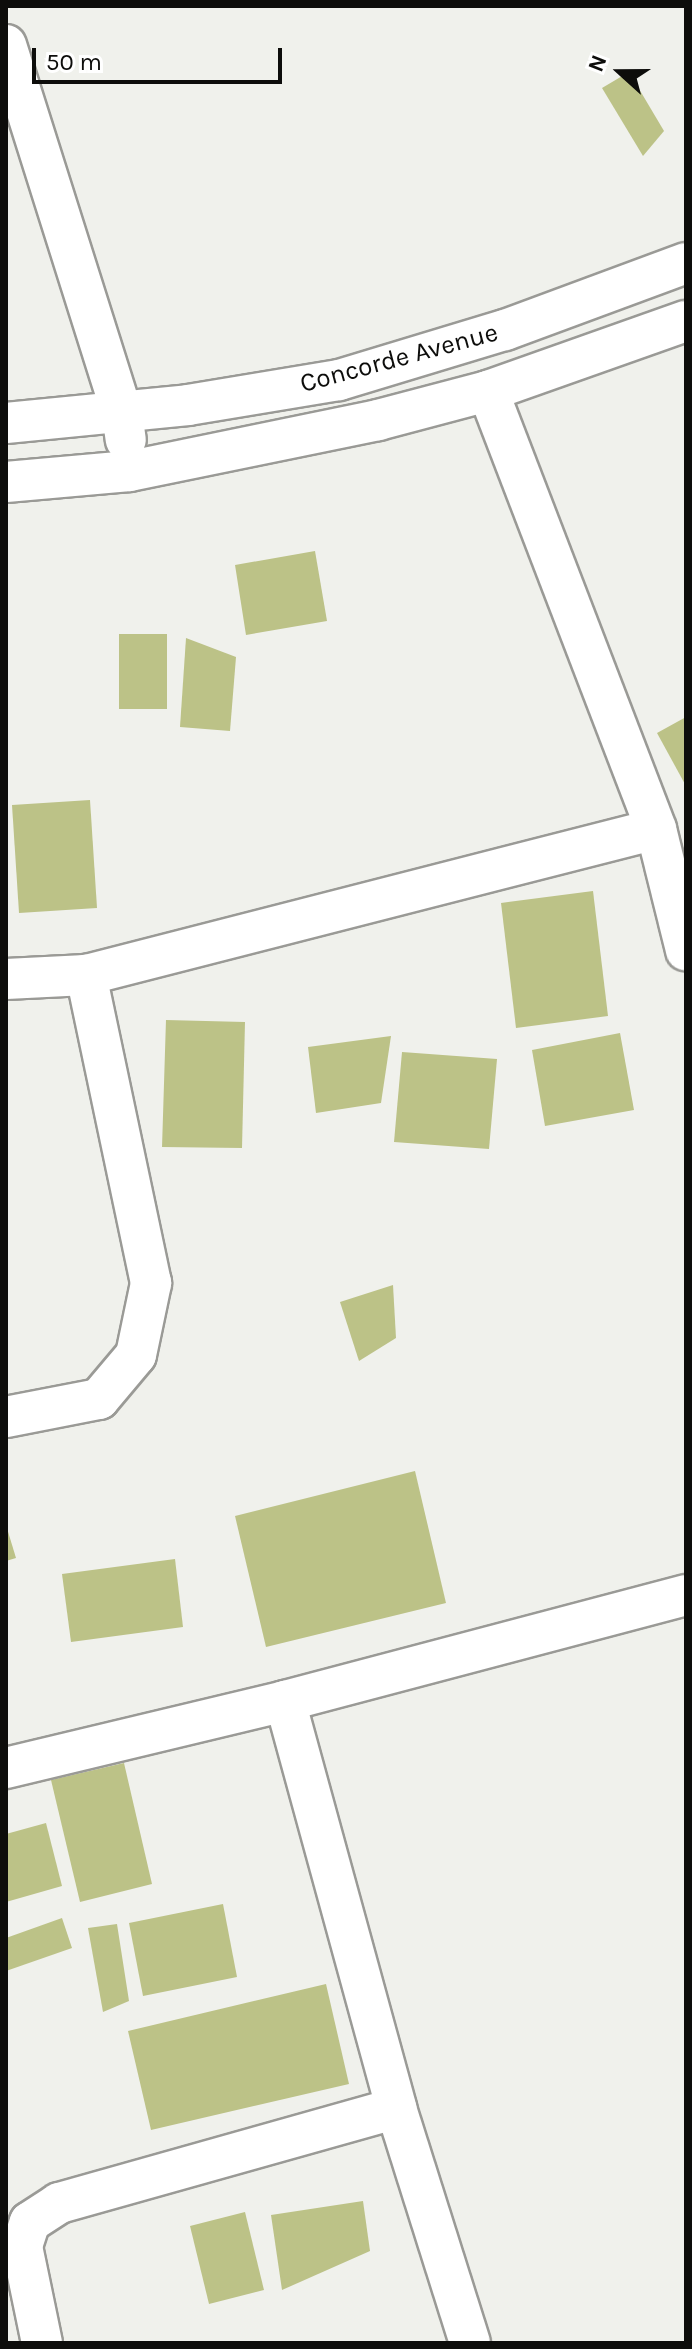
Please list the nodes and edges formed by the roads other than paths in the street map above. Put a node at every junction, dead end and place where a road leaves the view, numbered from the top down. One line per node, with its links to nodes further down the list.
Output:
1 (6, 45): 5 (street)
2 (686, 263): 5 (street, Concorde Avenue)
3 (686, 321): 4 (street, Concorde Avenue)
4 (488, 391): 7 (street, Concorde Avenue); 9 (street)
5 (122, 413): 6 (street, Concorde Avenue); 7 (street)
6 (6, 423)
7 (130, 471): 8 (street, Concorde Avenue)
8 (6, 482)
9 (656, 829): 10 (street); 11 (street)
10 (686, 950)
11 (86, 975): 12 (street); 13 (street)
12 (6, 979)
13 (6, 1417)
14 (686, 1595): 15 (street)
15 (285, 1701): 16 (street); 17 (street)
16 (6, 1768)
17 (396, 2108): 18 (street); 19 (street)
18 (42, 2343)
19 (470, 2343)

